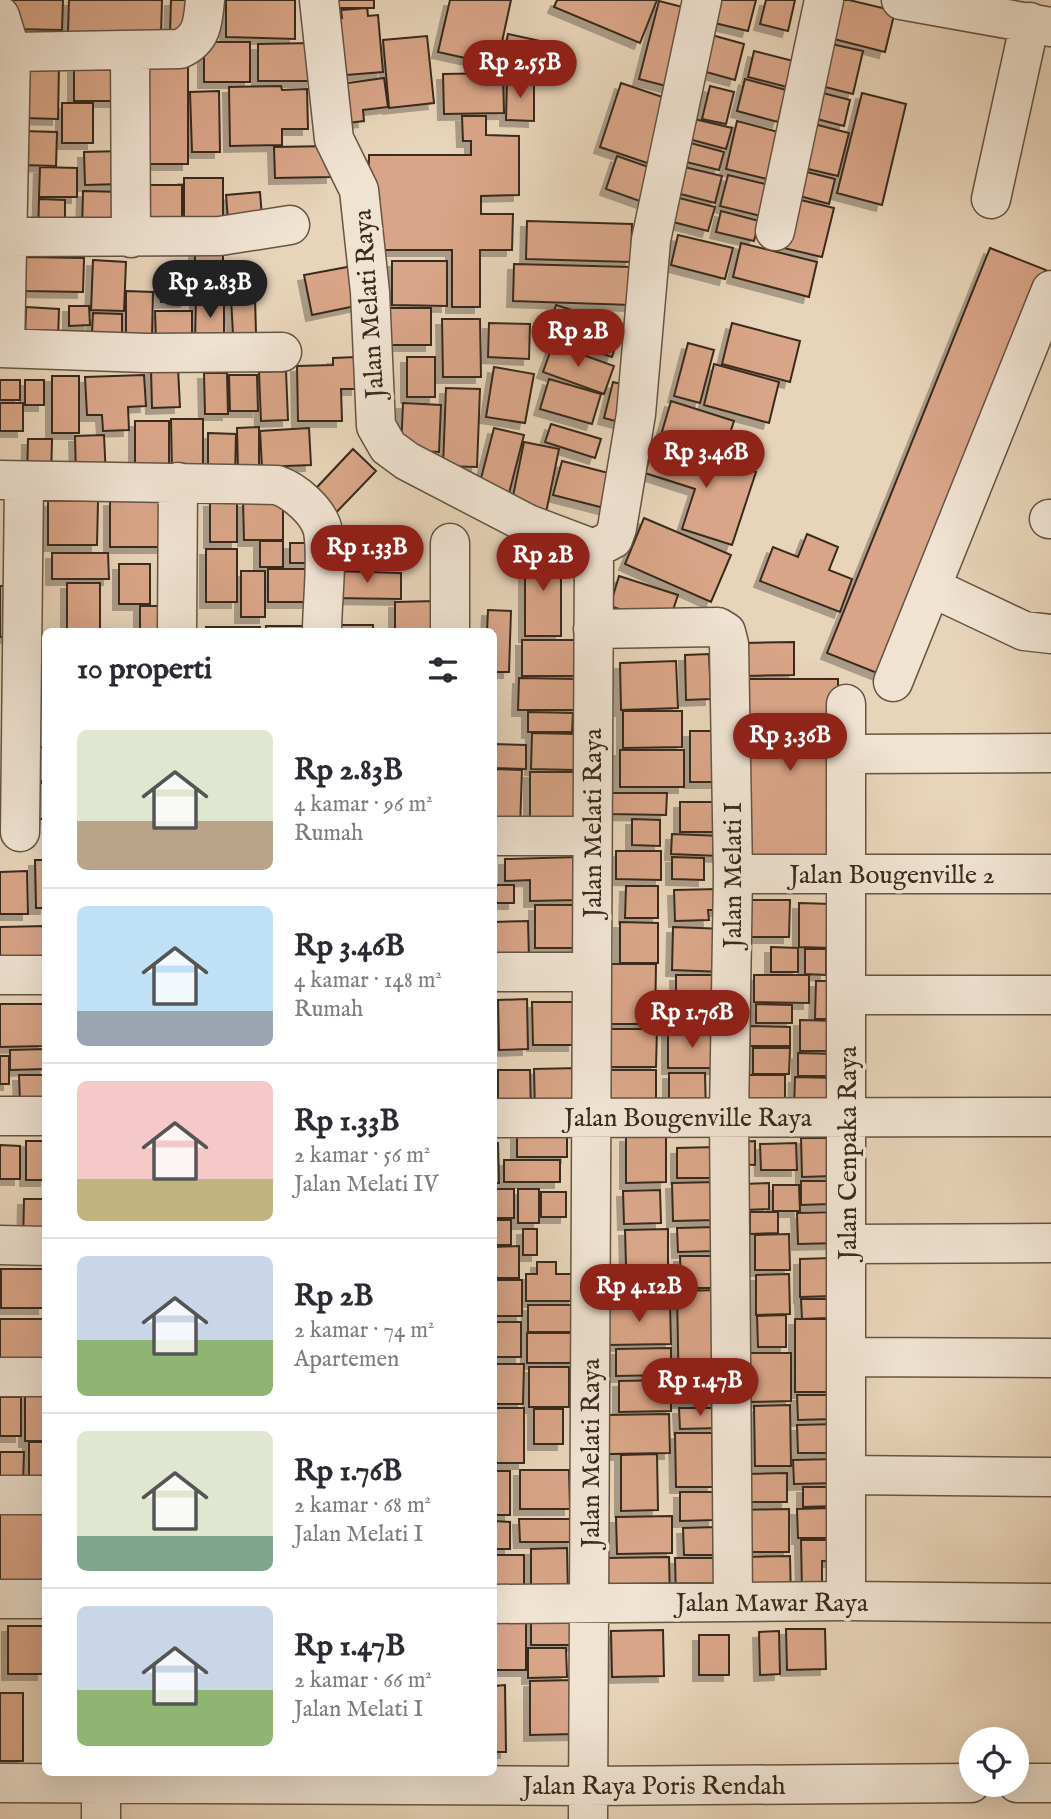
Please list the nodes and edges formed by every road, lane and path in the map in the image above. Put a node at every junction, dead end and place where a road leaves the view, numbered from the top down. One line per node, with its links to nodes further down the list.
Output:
1 (205, 0): 9 (street)
2 (319, 0): 21 (street, Jalan Melati Raya)
3 (702, 0): 21 (street)
4 (824, 0): 12 (street)
5 (901, 0): 7 (street)
6 (0, 16): 8 (street)
7 (1040, 24): 10 (street)
8 (11, 52): 9 (street); 13 (street)
9 (130, 52): 14 (street)
10 (991, 199)
11 (290, 225): 14 (street)
12 (775, 231)
13 (9, 237): 14 (street); 16 (street)
14 (131, 238)
15 (1051, 290): 22 (street)
16 (3, 348): 17 (street)
17 (282, 352)
18 (12, 481): 19 (street); 32 (street)
19 (178, 482): 23 (street); 24 (street)
20 (450, 543): 25 (street)
21 (594, 549): 26 (street, Jalan Melati Raya)
22 (933, 588): 27 (street); 28 (street)
23 (177, 628)
24 (321, 628)
25 (450, 628)
26 (593, 628): 34 (street, Jalan Melati Raya); 35 (street, Jalan Melati I)
27 (1051, 634)
28 (892, 682)
29 (846, 704): 31 (street, Jalan Cenpaka Raya)
30 (1051, 753): 31 (street)
31 (846, 754): 36 (street, Jalan Cenpaka Raya)
32 (22, 832)
33 (497, 836): 34 (street)
34 (592, 836): 39 (street, Jalan Melati Raya)
35 (733, 874): 36 (street, Jalan Bougenville 2); 47 (street, Jalan Melati I)
36 (847, 874): 37 (street, Jalan Bougenville 2); 42 (street, Jalan Cenpaka Raya)
37 (1051, 874)
38 (497, 972): 39 (street)
39 (592, 972): 49 (street, Jalan Melati Raya)
40 (0, 975): 41 (street)
41 (42, 975)
42 (846, 995): 43 (street); 46 (street, Jalan Cenpaka Raya)
43 (1051, 995)
44 (0, 1116): 45 (street)
45 (42, 1116)
46 (846, 1116): 47 (street, Jalan Bougenville Raya); 50 (street, Jalan Bougenville Raya); 52 (street, Jalan Cenpaka Raya)
47 (729, 1117): 49 (street, Jalan Bougenville Raya); 66 (street, Jalan Melati I)
48 (497, 1118): 49 (street, Jalan Bougenville Raya)
49 (591, 1118): 67 (street, Jalan Melati Raya)
50 (1051, 1118)
51 (1051, 1243): 52 (street)
52 (847, 1244): 55 (street, Jalan Cenpaka Raya)
53 (0, 1245): 54 (street)
54 (42, 1245)
55 (846, 1357): 56 (street); 59 (street, Jalan Cenpaka Raya)
56 (1051, 1358)
57 (0, 1377): 58 (street)
58 (42, 1377)
59 (846, 1475): 60 (street); 65 (street, Jalan Cenpaka Raya)
60 (1051, 1476)
61 (0, 1494): 62 (street)
62 (42, 1495)
63 (0, 1599): 64 (street)
64 (42, 1599)
65 (846, 1601): 66 (street, Jalan Mawar Raya); 68 (street, Jalan Mawar Raya)
66 (733, 1602): 67 (street, Jalan Mawar Raya)
67 (589, 1603): 69 (street, Jalan Mawar Raya); 75 (street, Jalan Melati Raya)
68 (1051, 1603)
69 (497, 1604)
70 (0, 1783): 74 (street, Jalan Raya Poris Rendah)
71 (1029, 1783): 72 (street)
72 (1051, 1783)
73 (959, 1784): 75 (street, Jalan Raya Poris Rendah)
74 (101, 1791): 75 (street, Jalan Raya Poris Rendah)
75 (588, 1802)

